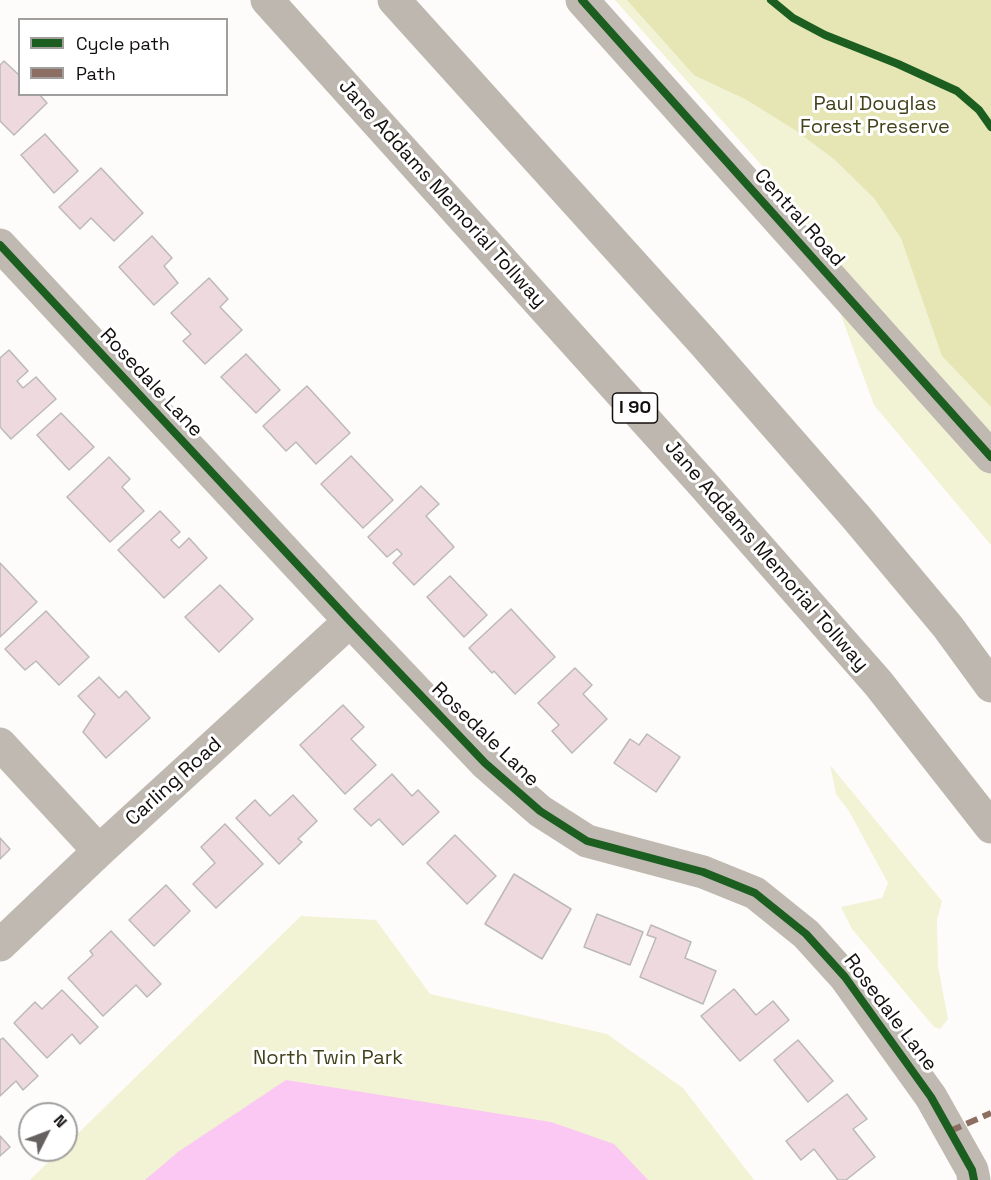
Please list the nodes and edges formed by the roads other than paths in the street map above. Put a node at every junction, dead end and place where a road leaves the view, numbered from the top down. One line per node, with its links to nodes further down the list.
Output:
1 (267, 0): 9 (highway, Jane Addams Memorial Tollway / I 90)
2 (394, 0): 7 (highway)
3 (582, 0): 5 (street, Central Road)
4 (0, 245): 6 (street, Rosedale Lane)
5 (991, 457)
6 (350, 621): 10 (street, Carling Road); 12 (street, Rosedale Lane)
7 (991, 686)
8 (0, 744): 10 (street)
9 (991, 827)
10 (99, 850): 11 (street, Carling Road)
11 (0, 945)
12 (974, 1180)

